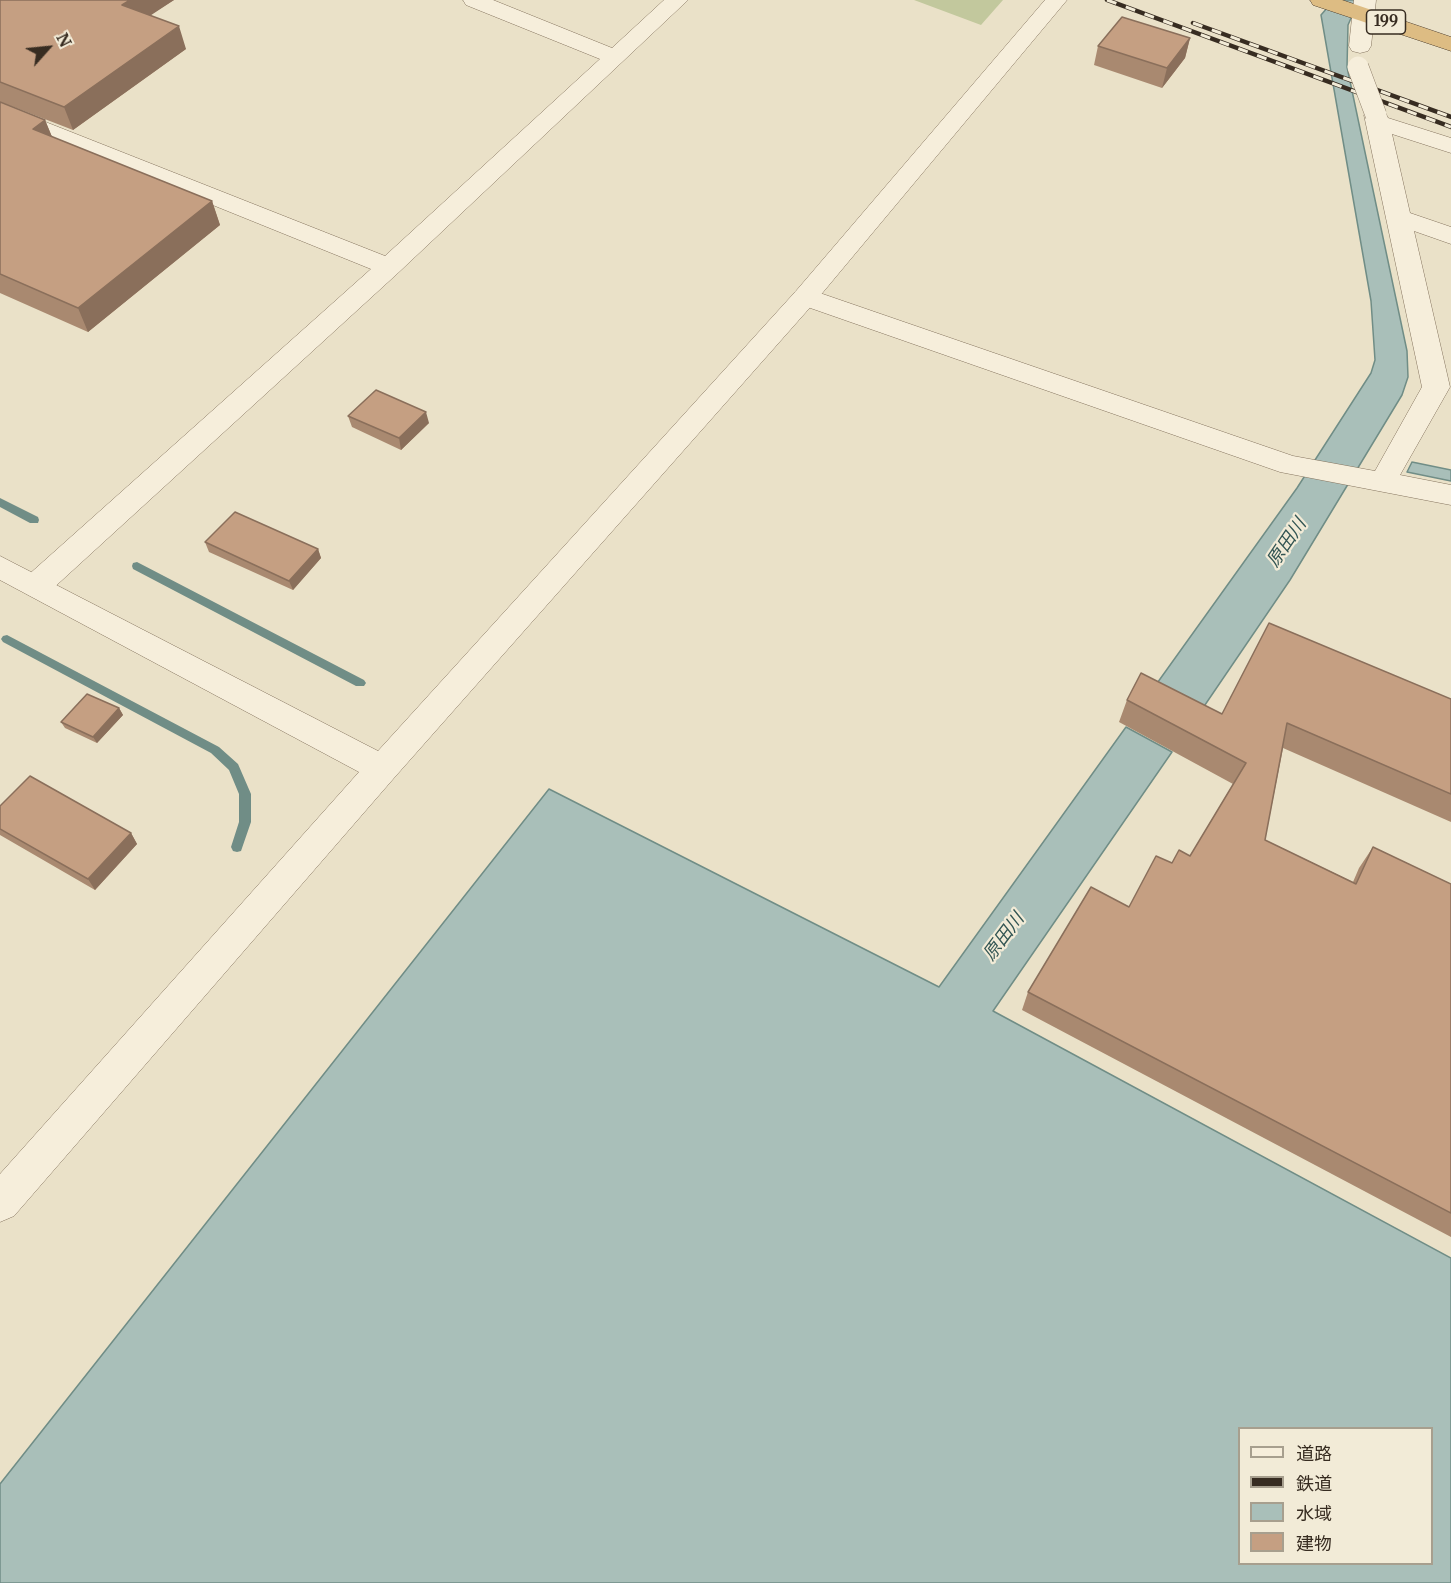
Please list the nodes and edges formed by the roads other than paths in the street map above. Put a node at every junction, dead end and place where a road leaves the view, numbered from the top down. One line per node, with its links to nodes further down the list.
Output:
1 (474, 0): 9 (street)
2 (678, 0): 9 (street)
3 (1056, 0): 16 (street)
4 (1321, 0): 5 (highway, 199)
5 (1364, 4): 6 (highway, 199); 7 (highway, 199); 8 (street)
6 (1451, 30)
7 (1451, 44)
8 (1360, 56): 11 (street, bridge)
9 (613, 57): 15 (street)
10 (0, 111): 15 (street)
11 (1377, 119): 12 (street); 13 (street)
12 (1451, 146)
13 (1398, 217): 14 (street); 17 (street)
14 (1451, 236)
15 (388, 267): 20 (street)
16 (805, 297): 17 (street); 21 (street)
17 (1383, 481): 18 (street)
18 (1451, 495)
19 (0, 567): 20 (street)
20 (36, 585): 21 (street)
21 (382, 769): 22 (street)
22 (0, 1203)

